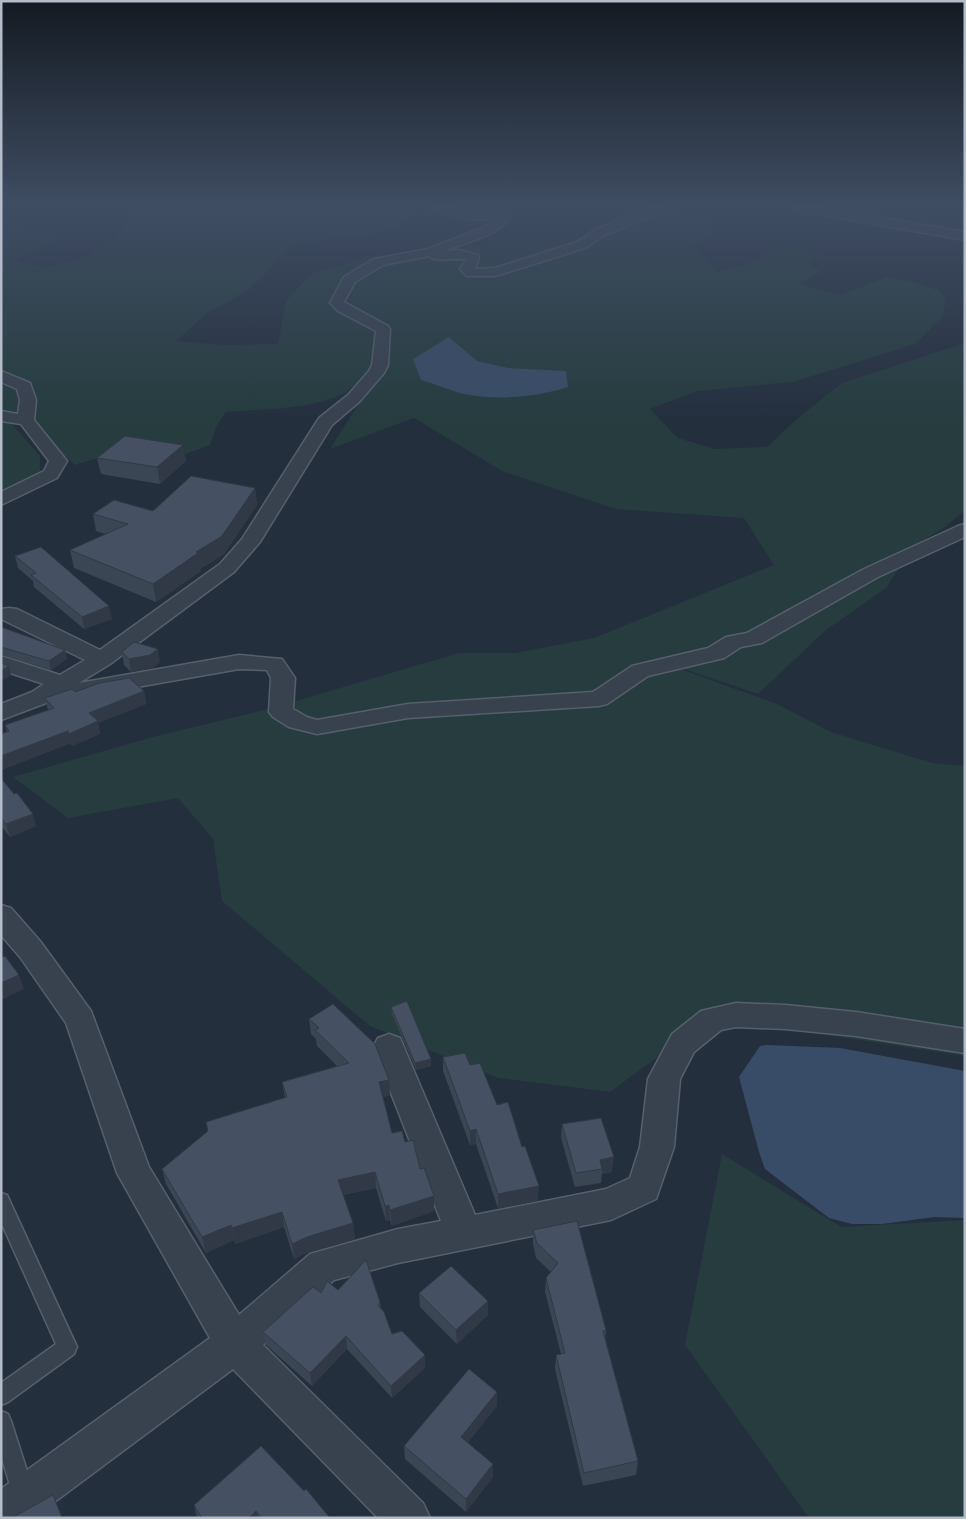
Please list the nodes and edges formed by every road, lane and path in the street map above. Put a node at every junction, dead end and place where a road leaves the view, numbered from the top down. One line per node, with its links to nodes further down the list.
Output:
1 (353, 278): 8 (street)
2 (1, 376): 4 (street)
3 (1, 416): 4 (street)
4 (26, 420): 5 (street)
5 (1, 499)
6 (965, 530): 11 (street)
7 (9, 614): 8 (street)
8 (102, 659): 10 (street)
9 (1, 663): 10 (street)
10 (63, 683): 11 (street)
11 (40, 698): 12 (street)
12 (1, 713)
13 (1, 915): 18 (street)
14 (965, 1041): 17 (street)
15 (389, 1047): 17 (street)
16 (1, 1201): 19 (lane)
17 (464, 1232): 18 (street)
18 (235, 1344): 21 (street); 22 (street)
19 (1, 1395)
20 (1, 1421): 21 (lane)
21 (13, 1506)
22 (408, 1518)

